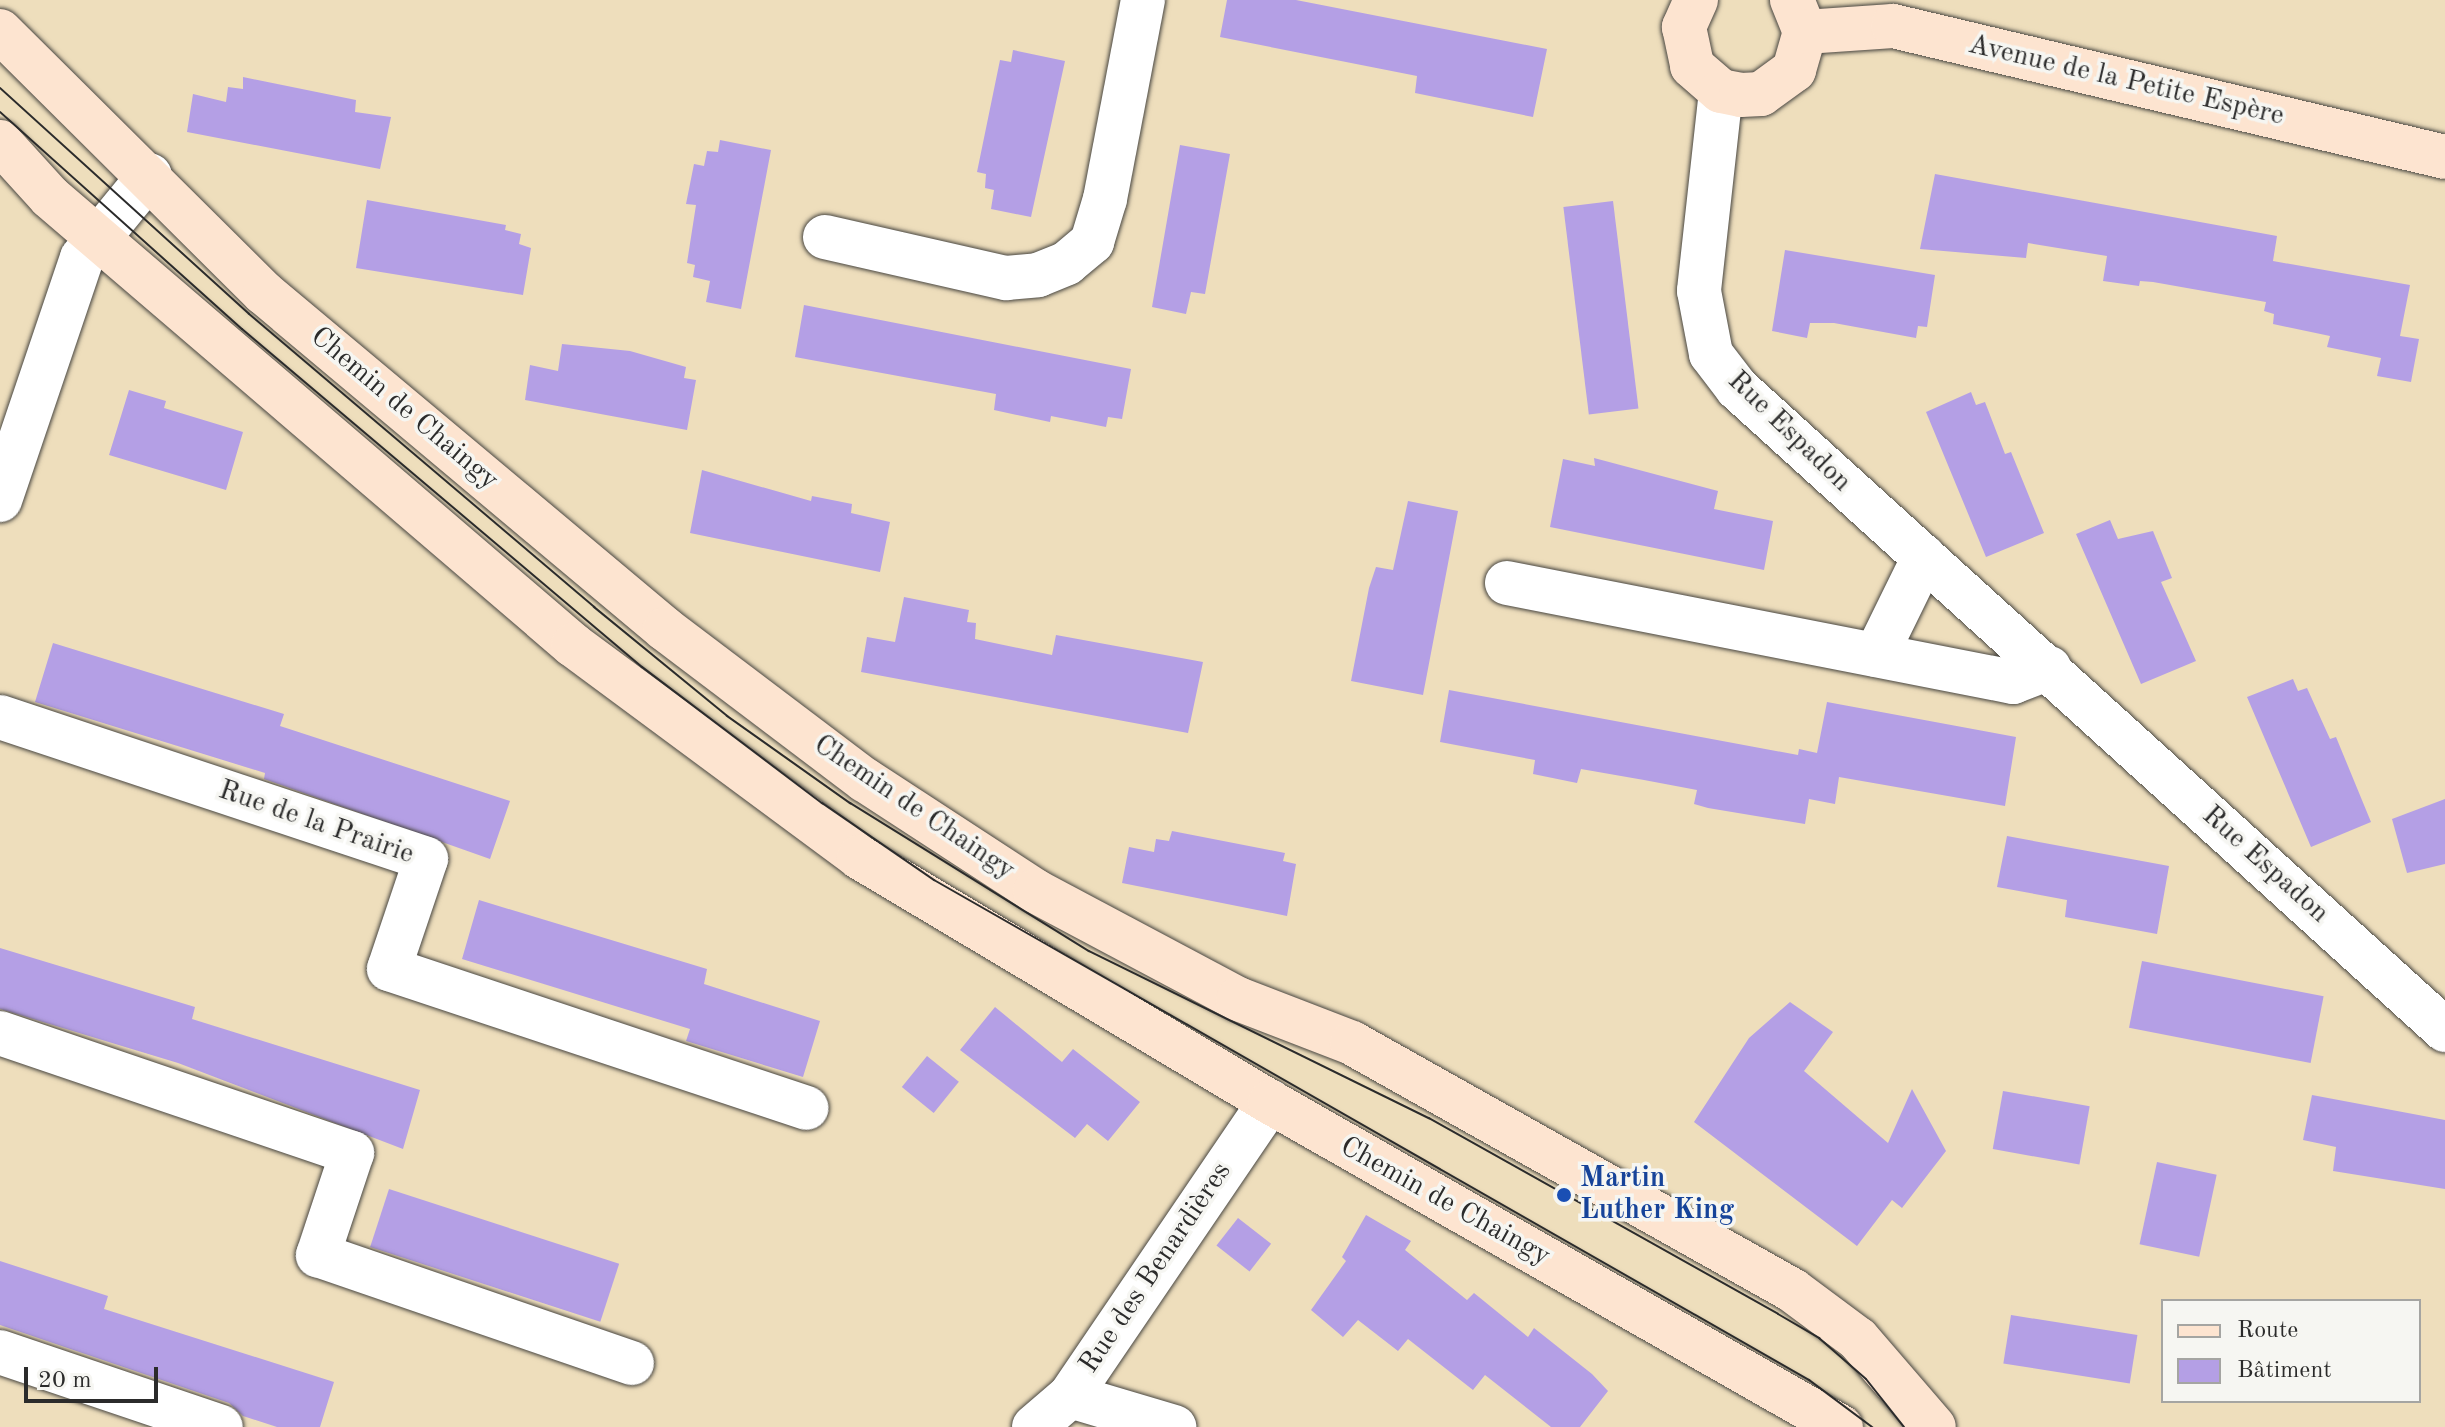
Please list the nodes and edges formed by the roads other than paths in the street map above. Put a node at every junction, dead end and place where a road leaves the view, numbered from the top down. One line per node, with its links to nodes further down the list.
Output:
1 (1143, 0): 10 (street)
2 (1687, 3): 5 (street)
3 (1798, 16): 5 (street); 7 (street, Avenue de la Petite Espère)
4 (0, 31): 8 (street, Chemin de Chaingy)
5 (1721, 91): 12 (street, Rue Espadon)
6 (0, 142): 9 (street, Chemin de Chaingy)
7 (2445, 157)
8 (150, 175): 9 (street); 28 (street, Chemin de Chaingy)
9 (100, 235): 11 (street); 19 (street, Chemin de Chaingy)
10 (825, 237)
11 (0, 498)
12 (1924, 557): 14 (street); 15 (street, Rue Espadon)
13 (1507, 583): 14 (street)
14 (1876, 655): 15 (street)
15 (2049, 668): 17 (street, Rue Espadon)
16 (0, 717): 20 (street, Rue de la Prairie)
17 (2445, 1030)
18 (0, 1033): 22 (street)
19 (1270, 1102): 23 (street, Rue des Benardières); 27 (street, Chemin de Chaingy)
20 (806, 1108)
21 (0, 1352): 24 (street)
22 (632, 1363)
23 (1070, 1396): 25 (street, Rue des Benardières); 26 (street)
24 (221, 1427)
25 (1034, 1427)
26 (1174, 1427)
27 (1841, 1427)
28 (1934, 1427)

